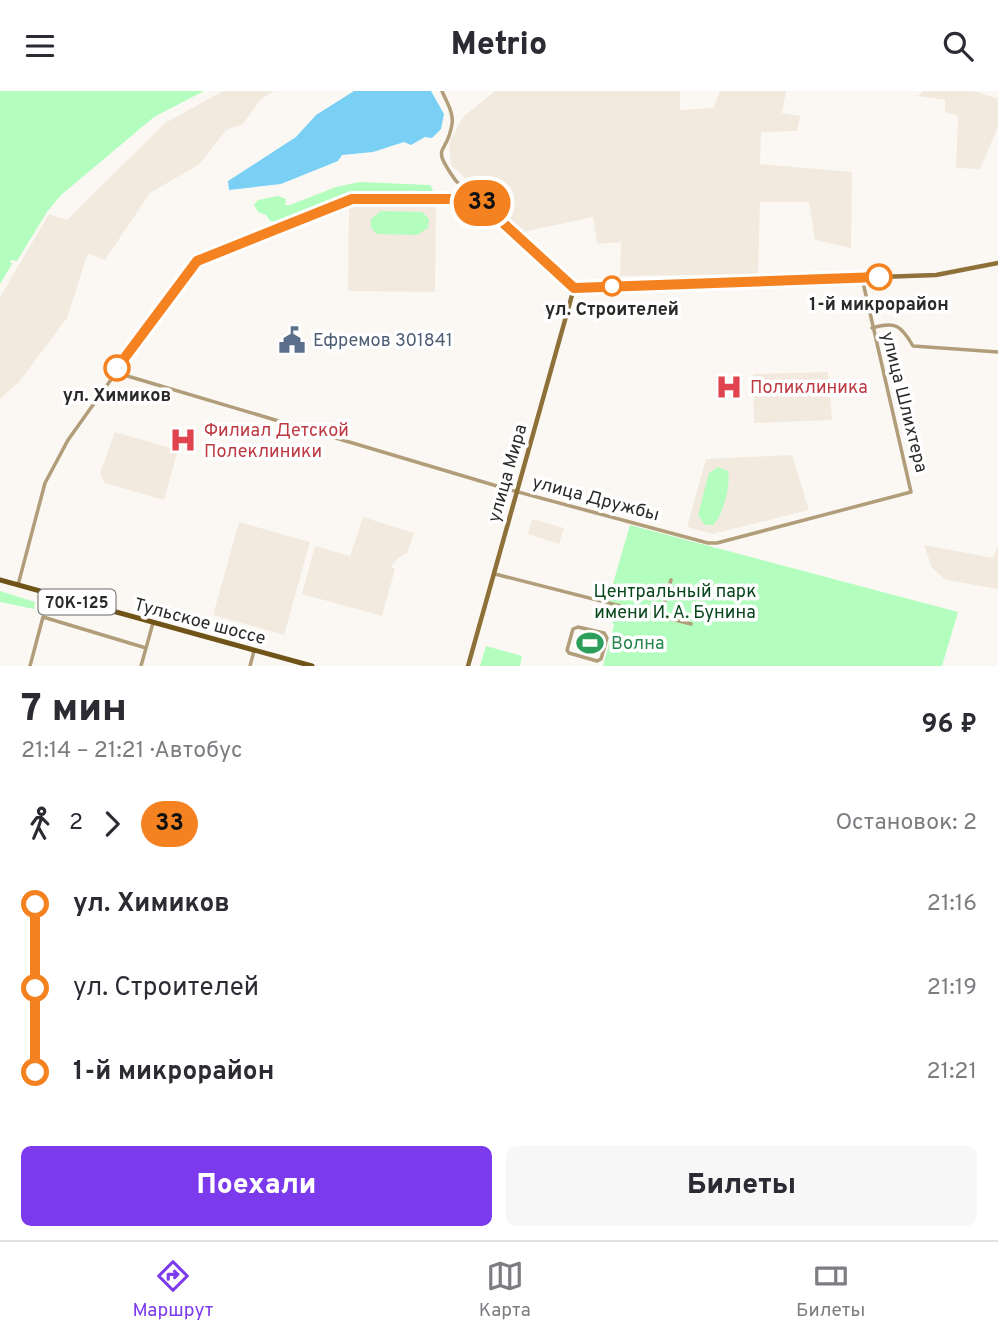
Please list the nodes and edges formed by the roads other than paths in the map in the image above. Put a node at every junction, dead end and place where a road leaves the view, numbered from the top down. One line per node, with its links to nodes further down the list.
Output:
1 (442, 91): 2 (street)
2 (477, 199): 5 (street); 8 (street)
3 (998, 263): 4 (street)
4 (862, 277): 5 (street); 6 (street, улица Шлихтера)
5 (574, 288): 9 (street, улица Мира)
6 (872, 328): 7 (street); 10 (street, улица Шлихтера)
7 (998, 352)
8 (114, 372): 9 (street, улица Дружбы); 14 (street)
9 (516, 491): 10 (street, улица Дружбы); 11 (street, улица Мира)
10 (911, 492)
11 (493, 573): 15 (street); 25 (street, улица Мира)
12 (0, 580): 14 (main road, Тульское шоссе / 70К-125)
13 (671, 580): 15 (street)
14 (18, 585): 16 (main road, Тульское шоссе / 70К-125)
15 (660, 617): 17 (street)
16 (153, 623): 18 (street); 19 (main road, Тульское шоссе / 70К-125)
17 (691, 624)
18 (146, 648): 21 (street); 22 (street)
19 (254, 651): 23 (street); 24 (main road, Тульское шоссе / 70К-125)
20 (581, 657): 20 (street); 26 (street)
21 (30, 666)
22 (141, 666)
23 (250, 666)
24 (312, 666)
25 (468, 666)
26 (578, 666)

